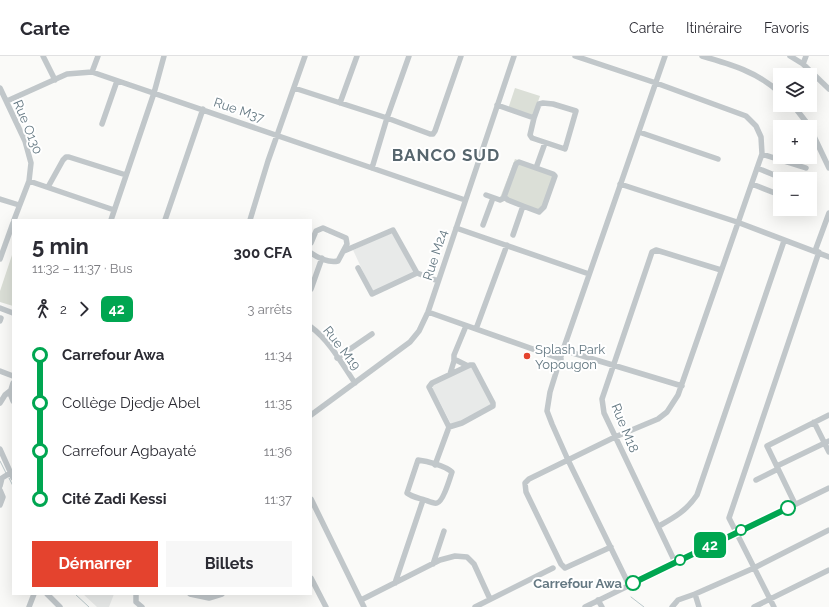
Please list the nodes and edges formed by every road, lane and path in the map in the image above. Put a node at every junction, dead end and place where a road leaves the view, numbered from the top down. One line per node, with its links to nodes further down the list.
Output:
1 (43, 56): 16 (street)
2 (98, 56): 15 (street)
3 (164, 56): 23 (street)
4 (305, 56): 21 (street)
5 (356, 56): 25 (street)
6 (409, 56): 29 (street)
7 (461, 56): 29 (street)
8 (514, 56): 26 (street, Rue M24)
9 (576, 56): 18 (street)
10 (665, 56): 18 (street)
11 (702, 56): 19 (street)
12 (790, 56): 14 (street)
13 (806, 56): 14 (street)
14 (803, 64): 22 (street)
15 (92, 72): 16 (street, Rue M37); 17 (street, Rue M37)
16 (55, 80): 24 (street, Rue M37)
17 (117, 81): 23 (street, Rue M37); 32 (street)
18 (656, 83): 33 (street); 37 (street)
19 (773, 87)
20 (0, 88): 24 (street, Rue O130)
21 (294, 88): 25 (street); 34 (street)
22 (829, 89)
23 (154, 94): 27 (street, Rue M37); 44 (street)
24 (7, 101): 46 (street, Rue O130)
25 (340, 103): 29 (street)
26 (497, 105): 30 (street); 55 (street, Rue M24)
27 (203, 109): 34 (street, Rue M37); 62 (street)
28 (798, 112): 31 (street)
29 (387, 118): 39 (street)
30 (534, 118): 36 (street); 36 (street)
31 (805, 120)
32 (102, 124)
33 (639, 132): 38 (street); 47 (street)
34 (278, 135): 39 (street, Rue M37); 63 (street)
35 (817, 142): 43 (street)
36 (545, 143): 40 (street)
37 (762, 154): 41 (street); 42 (street)
38 (718, 158)
39 (372, 168): 55 (street, Rue M37)
40 (536, 168): 53 (street); 57 (street)
41 (757, 168): 45 (street); 48 (street)
42 (806, 168)
43 (829, 168)
44 (126, 175): 49 (street); 58 (street)
45 (773, 175)
46 (29, 181): 49 (street); 56 (street, Rue O130)
47 (620, 184): 64 (street); 81 (street)
48 (752, 184): 50 (street); 64 (street)
49 (48, 187): 58 (street)
50 (773, 192)
51 (486, 195): 52 (street)
52 (493, 198): 53 (street); 66 (street)
53 (504, 198): 57 (street)
54 (0, 199): 56 (street)
55 (465, 200): 67 (street, Rue M24)
56 (19, 205): 60 (street, Rue O130)
57 (523, 206): 68 (street)
58 (114, 210): 61 (street)
59 (829, 213): 73 (street)
60 (14, 219)
61 (111, 219)
62 (165, 219)
63 (250, 219)
64 (737, 222): 70 (street); 79 (street)
65 (12, 224): 77 (street, Rue O130)
66 (483, 225)
67 (456, 228): 71 (street); 82 (street, Rue M24)
68 (513, 235)
69 (312, 241): 72 (street)
70 (784, 241): 73 (street); 126 (street)
71 (507, 245): 81 (street); 89 (street)
72 (344, 251): 76 (street); 80 (street)
73 (817, 251): 75 (street); 129 (street)
74 (312, 253): 76 (street)
75 (829, 257)
76 (322, 258): 83 (street)
77 (0, 260)
78 (358, 268): 80 (street)
79 (721, 270): 95 (street, Rue M18); 102 (street)
80 (417, 274): 82 (street)
81 (589, 274): 91 (street)
82 (438, 281): 85 (street, Rue M24)
83 (312, 286)
84 (0, 308): 86 (street)
85 (428, 312): 87 (street); 100 (street, Rue M24)
86 (12, 313)
87 (466, 326): 89 (street); 93 (street)
88 (312, 328): 92 (street, Rue M19)
89 (476, 329): 94 (street)
90 (372, 334): 92 (street)
91 (563, 350): 94 (street); 95 (street)
92 (337, 358): 100 (street, Rue M19)
93 (454, 359): 96 (street); 98 (street)
94 (560, 359): 114 (street)
95 (614, 365): 102 (street); 110 (street, Rue M18)
96 (468, 366): 98 (street); 109 (street)
97 (0, 371): 99 (street)
98 (450, 374): 109 (street)
99 (12, 376)
100 (355, 383): 106 (street, Rue M24)
101 (12, 385): 103 (street)
102 (682, 386): 110 (street)
103 (10, 391): 104 (street); 105 (street)
104 (12, 398)
105 (0, 403)
106 (312, 414)
107 (829, 415): 108 (street)
108 (814, 422): 111 (street); 116 (street)
109 (449, 427): 115 (street)
110 (615, 438): 114 (street); 126 (street, Rue M18)
111 (827, 442): 113 (street); 116 (street)
112 (0, 449): 117 (street)
113 (829, 452)
114 (568, 460): 130 (street); 130 (street)
115 (435, 465): 122 (street); 122 (street)
116 (777, 468): 118 (street); 124 (street)
117 (9, 475): 119 (street)
118 (756, 480)
119 (0, 486)
120 (829, 488): 124 (street)
121 (0, 490): 125 (street)
122 (423, 500): 137 (street)
123 (312, 501): 147 (street)
124 (795, 504): 129 (street)
125 (0, 505)
126 (659, 526): 131 (street, Rue M18)
127 (829, 530): 134 (street)
128 (444, 531): 132 (street)
129 (736, 532): 131 (street); 134 (street)
130 (611, 547): 138 (street)
131 (675, 562): 138 (street)
132 (433, 564): 137 (street); 146 (street)
133 (553, 568): 146 (street)
134 (754, 568): 139 (street); 145 (street)
135 (829, 570): 145 (street)
136 (312, 580): 152 (street)
137 (395, 583): 147 (street)
138 (629, 585): 148 (street)
139 (695, 594): 157 (street); 158 (street)
140 (34, 595): 150 (street)
141 (48, 595): 149 (street)
142 (136, 595): 151 (street)
143 (195, 595): 144 (street)
144 (219, 595)
145 (770, 598): 159 (street); 160 (street)
146 (490, 599): 154 (street)
147 (361, 600): 153 (street)
148 (598, 600): 155 (street); 156 (street)
149 (58, 606)
150 (29, 607)
151 (142, 607)
152 (326, 607)
153 (364, 607)
154 (475, 607)
155 (585, 607)
156 (602, 607)
157 (672, 607)
158 (699, 607)
159 (754, 607)
160 (774, 607)

